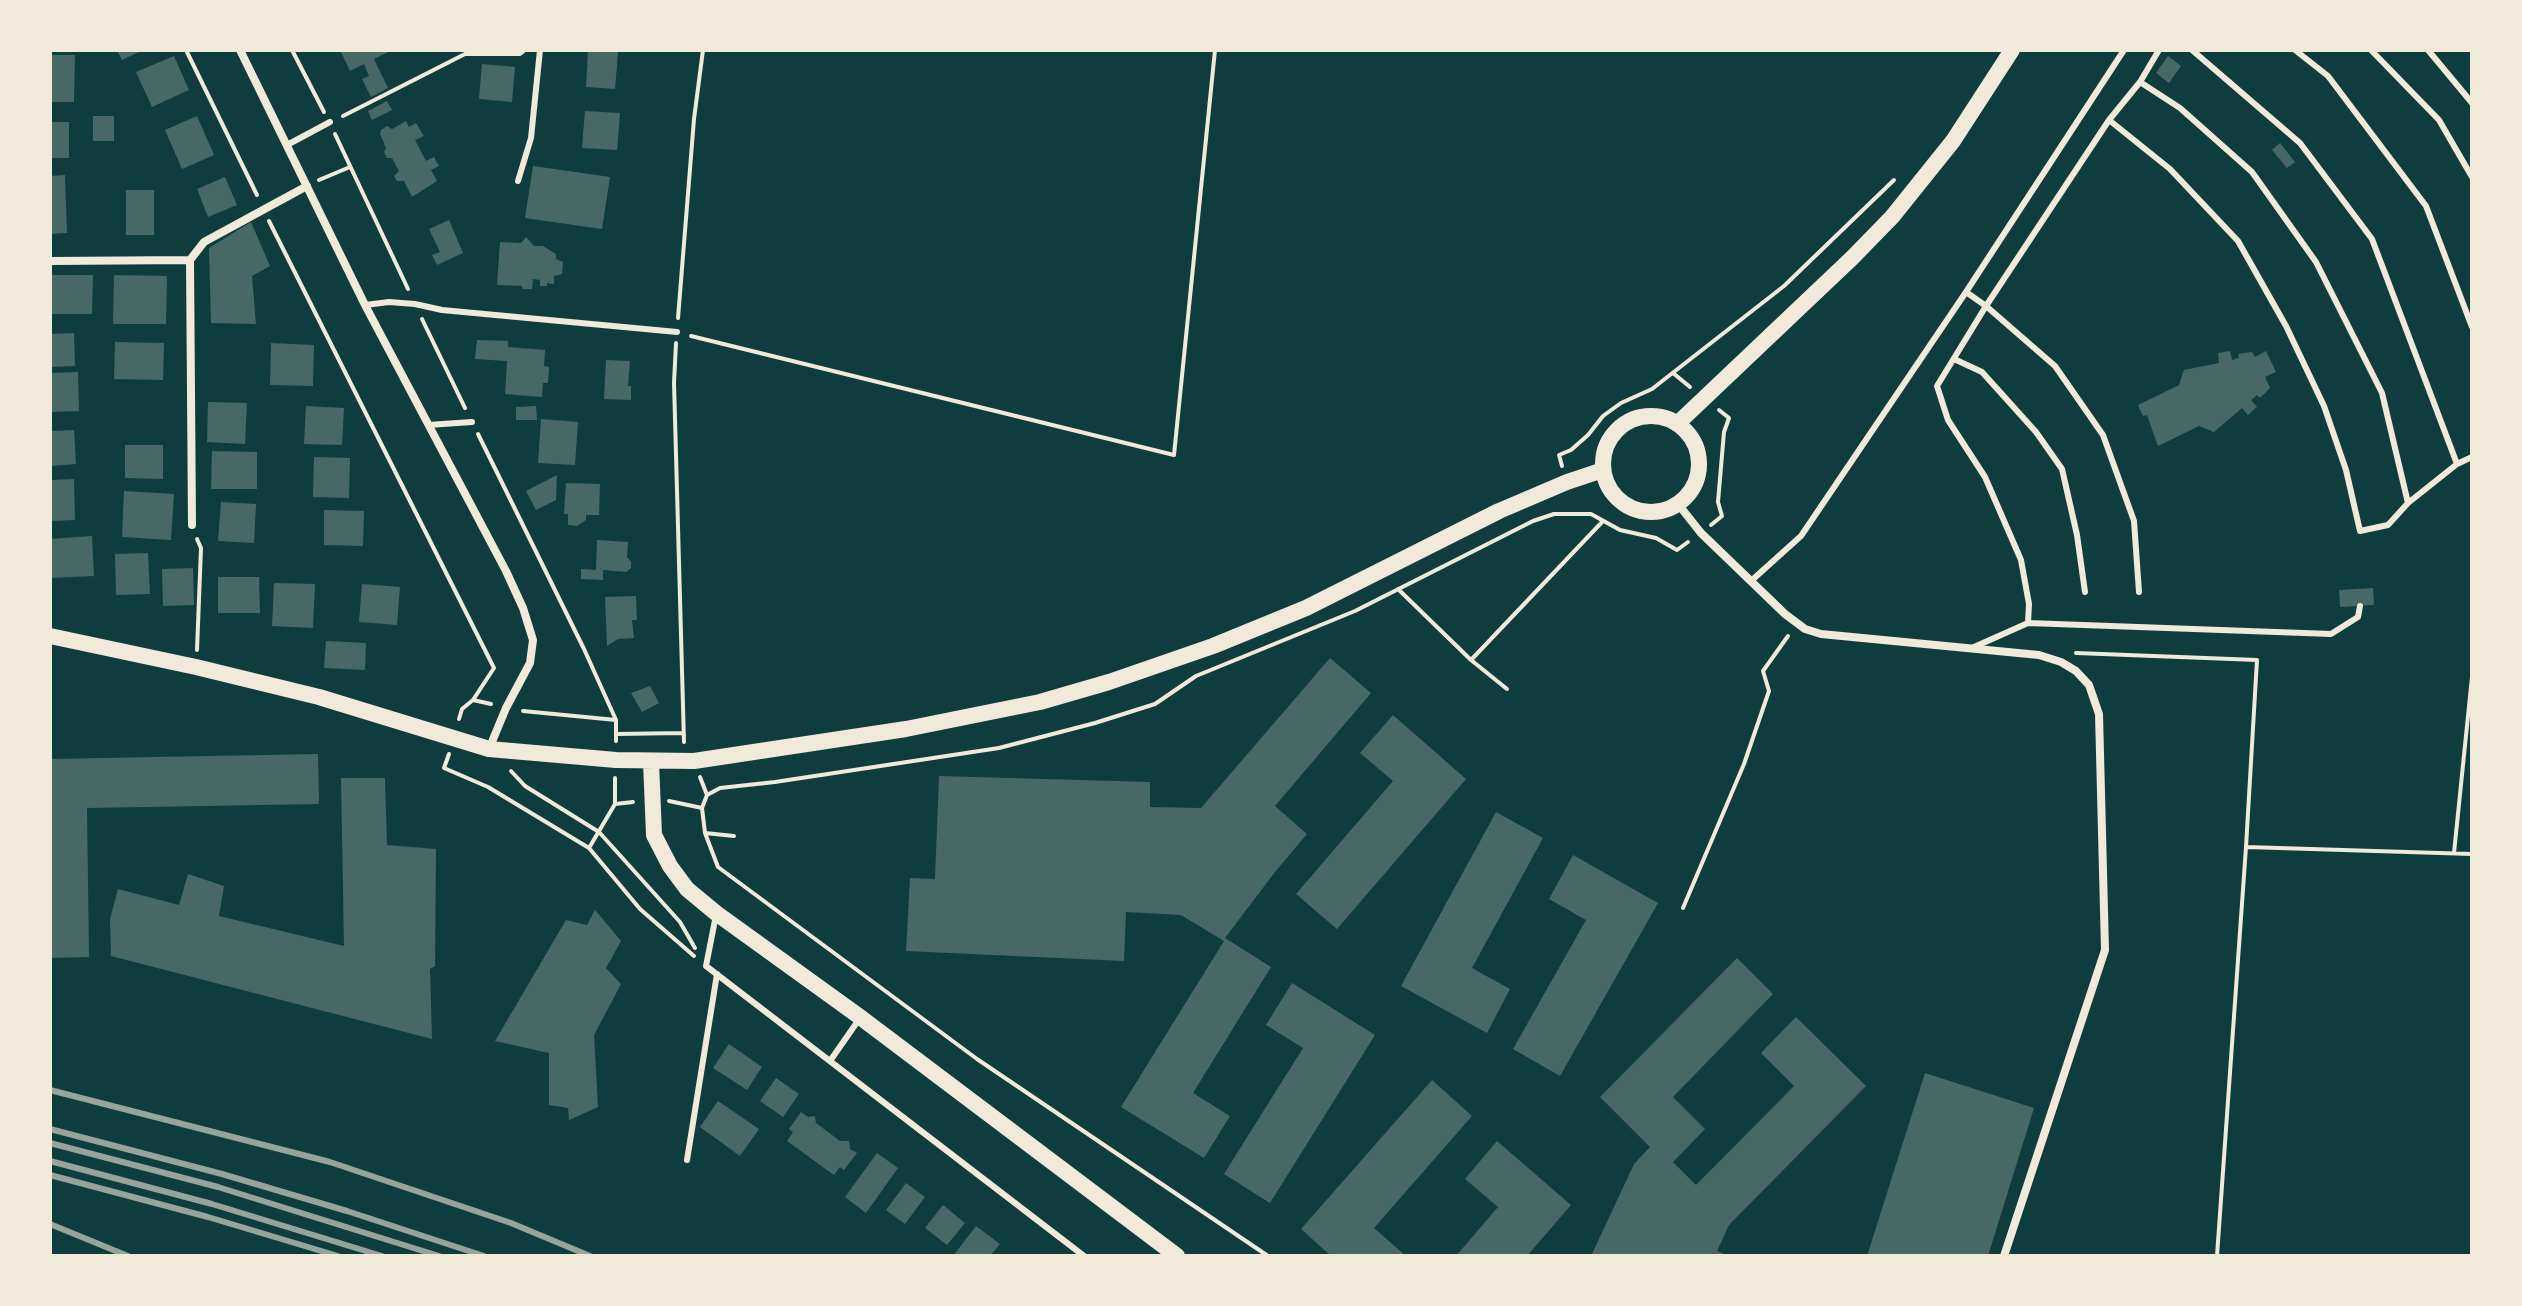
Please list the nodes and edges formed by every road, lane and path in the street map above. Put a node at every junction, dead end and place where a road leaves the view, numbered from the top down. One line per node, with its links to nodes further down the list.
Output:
1 (186, 50): 25 (path)
2 (240, 50): 19 (street)
3 (292, 50): 18 (path)
4 (525, 50): 18 (path)
5 (540, 50): 23 (lane)
6 (703, 50): 33 (path)
7 (1215, 50): 33 (path)
8 (2012, 50): 36 (main road)
9 (2124, 50): 28 (lane)
10 (2159, 50): 15 (lane)
11 (2192, 50): 41 (lane)
12 (2295, 50): 32 (lane)
13 (2371, 50): 21 (lane)
14 (2428, 50): 16 (lane)
15 (2140, 82): 17 (lane); 44 (lane)
16 (2472, 103)
17 (2109, 120): 31 (lane); 44 (lane)
18 (330, 122): 19 (lane); 20 (path)
19 (287, 145): 24 (street)
20 (350, 167): 24 (path); 29 (path)
21 (2472, 177)
22 (1895, 179): 35 (path)
23 (518, 181)
24 (307, 186): 25 (street); 30 (street)
25 (263, 209): 26 (street); 63 (path)
26 (190, 260): 27 (street); 47 (street)
27 (50, 261)
28 (1966, 292): 31 (lane); 49 (lane)
29 (415, 304): 30 (lane); 33 (lane); 37 (path)
30 (365, 305): 39 (street)
31 (1986, 306): 34 (lane); 52 (lane)
32 (2472, 327)
33 (677, 332): 66 (path)
34 (1954, 359): 51 (lane); 55 (lane)
35 (1673, 373): 36 (path); 43 (path)
36 (1704, 398): 38 (main road); 48 (path)
37 (472, 422): 39 (lane); 65 (path)
38 (1677, 424): 42 (main road); 45 (main road)
39 (428, 425): 64 (street)
40 (2472, 457): 41 (lane)
41 (2457, 464): 44 (lane)
42 (1603, 470): 43 (main road); 45 (main road)
43 (1567, 482): 46 (path); 70 (main road)
44 (2408, 503)
45 (1678, 504): 48 (street)
46 (1603, 521): 48 (path); 59 (path)
47 (192, 525): 60 (path)
48 (1701, 533): 49 (street)
49 (1751, 581): 54 (street)
50 (1398, 589): 59 (path)
51 (2085, 592)
52 (2139, 592)
53 (2360, 606): 55 (lane)
54 (1797, 623): 57 (street); 80 (path)
55 (2028, 623): 57 (lane)
56 (50, 636): 60 (main road)
57 (1974, 647): 90 (street)
58 (2121, 654): 76 (path)
59 (1471, 660): 62 (path)
60 (196, 667): 67 (main road)
61 (2472, 677): 78 (path)
62 (1507, 689)
63 (473, 700)
64 (506, 708): 65 (path); 67 (street)
65 (616, 720): 66 (path)
66 (683, 733): 70 (path); 70 (path)
67 (489, 749): 69 (main road); 73 (path)
68 (449, 755): 77 (path)
69 (651, 762): 70 (main road); 81 (main road)
70 (690, 762)
71 (707, 795): 74 (path)
72 (615, 804): 73 (path)
73 (599, 832): 77 (path); 82 (path)
74 (705, 833): 75 (path); 89 (path)
75 (734, 836)
76 (2246, 847): 78 (path); 91 (path)
77 (589, 848): 82 (path)
78 (2454, 853): 79 (path)
79 (2472, 854)
80 (1683, 908)
81 (716, 913): 82 (lane); 84 (main road)
82 (706, 966): 83 (lane)
83 (717, 974): 85 (lane); 86 (lane)
84 (860, 1017): 85 (lane); 88 (main road)
85 (830, 1061): 87 (lane)
86 (687, 1160)
87 (1084, 1256)
88 (1177, 1256)
89 (1268, 1256)
90 (2004, 1256)
91 (2217, 1256)

